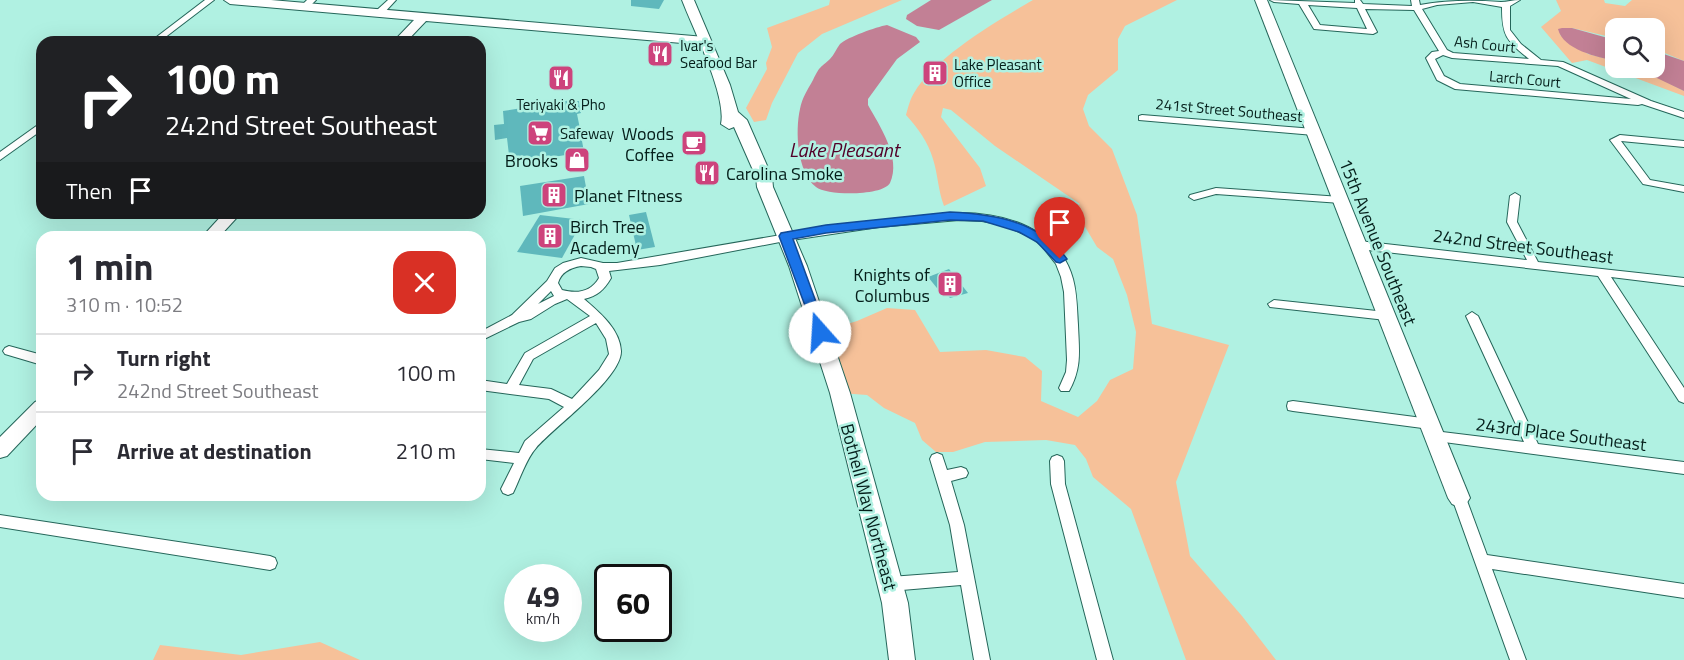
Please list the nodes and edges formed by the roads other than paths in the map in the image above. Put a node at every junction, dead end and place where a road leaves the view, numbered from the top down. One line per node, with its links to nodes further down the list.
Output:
1 (210, 0): 18 (street)
2 (230, 0): 10 (street)
3 (392, 0): 15 (street)
4 (688, 0): 20 (main road, Bothell Way Northeast)
5 (1261, 0): 27 (street, 15th Avenue Southeast)
6 (1274, 0): 9 (street)
7 (1473, 0): 12 (street); 13 (street)
8 (1516, 0): 13 (street)
9 (1302, 1): 11 (street); 11 (street)
10 (308, 3): 14 (street)
11 (1359, 3): 12 (street)
12 (1416, 4): 21 (street, Ash Court)
13 (1506, 5): 22 (street)
14 (363, 11): 15 (street); 16 (street)
15 (380, 12): 16 (street)
16 (410, 15): 17 (street)
17 (424, 16): 19 (street); 20 (street)
18 (162, 36)
19 (405, 36)
20 (705, 41): 36 (main road, Bothell Way Northeast)
21 (1444, 52): 22 (street, Ash Court); 23 (street, Larch Court)
22 (1538, 62): 23 (street, Ash Court)
23 (1648, 103): 24 (street)
24 (1684, 116)
25 (1142, 118): 27 (street, 241st Street Southeast)
26 (36, 130): 29 (street)
27 (1314, 132): 33 (street, 15th Avenue Southeast)
28 (1684, 144): 30 (street)
29 (0, 157)
30 (1684, 189)
31 (1515, 196): 39 (street)
32 (1194, 197): 33 (street)
33 (1341, 200): 37 (street, 15th Avenue Southeast)
34 (227, 219): 35 (street)
35 (216, 231)
36 (786, 236): 38 (street); 55 (street); 77 (main road, Bothell Way Northeast)
37 (1359, 246): 39 (street, 242nd Street Southeast); 48 (street, 15th Avenue Southeast)
38 (660, 261): 40 (street); 44 (street)
39 (1534, 264): 41 (street, 242nd Street Southeast)
40 (602, 267): 43 (street); 44 (street)
41 (1602, 273): 42 (street, 242nd Street Southeast); 57 (street)
42 (1684, 282)
43 (552, 283): 45 (street); 50 (street)
44 (601, 286): 45 (street); 47 (street)
45 (569, 297): 47 (street); 50 (street)
46 (1274, 304): 48 (street)
47 (597, 316): 56 (street); 58 (street)
48 (1386, 316): 61 (street, 15th Avenue Southeast)
49 (1472, 316): 62 (street)
50 (516, 318): 51 (street)
51 (486, 334)
52 (9, 351): 53 (street)
53 (36, 358)
54 (486, 386): 56 (street)
55 (1065, 388)
56 (510, 389): 58 (street)
57 (1684, 398)
58 (572, 405): 65 (street)
59 (1293, 406): 61 (street, 243rd Place Southeast)
60 (36, 413): 63 (street)
61 (1432, 430): 62 (street, 243rd Place Southeast); 72 (street, 15th Avenue Southeast)
62 (1533, 447): 68 (street, 243rd Place Southeast)
63 (0, 450)
64 (486, 455): 65 (street)
65 (523, 459): 71 (street)
66 (937, 459): 70 (street)
67 (1057, 461): 81 (street)
68 (1684, 468)
69 (961, 474): 70 (street)
70 (942, 477): 76 (street)
71 (508, 489)
72 (1459, 498): 74 (street)
73 (0, 521): 75 (street)
74 (1482, 561): 78 (street); 82 (street)
75 (270, 563)
76 (966, 578): 77 (street); 80 (street)
77 (890, 584): 79 (main road, Bothell Way Northeast)
78 (1684, 591)
79 (902, 660)
80 (982, 660)
81 (1105, 660)
82 (1518, 660)

